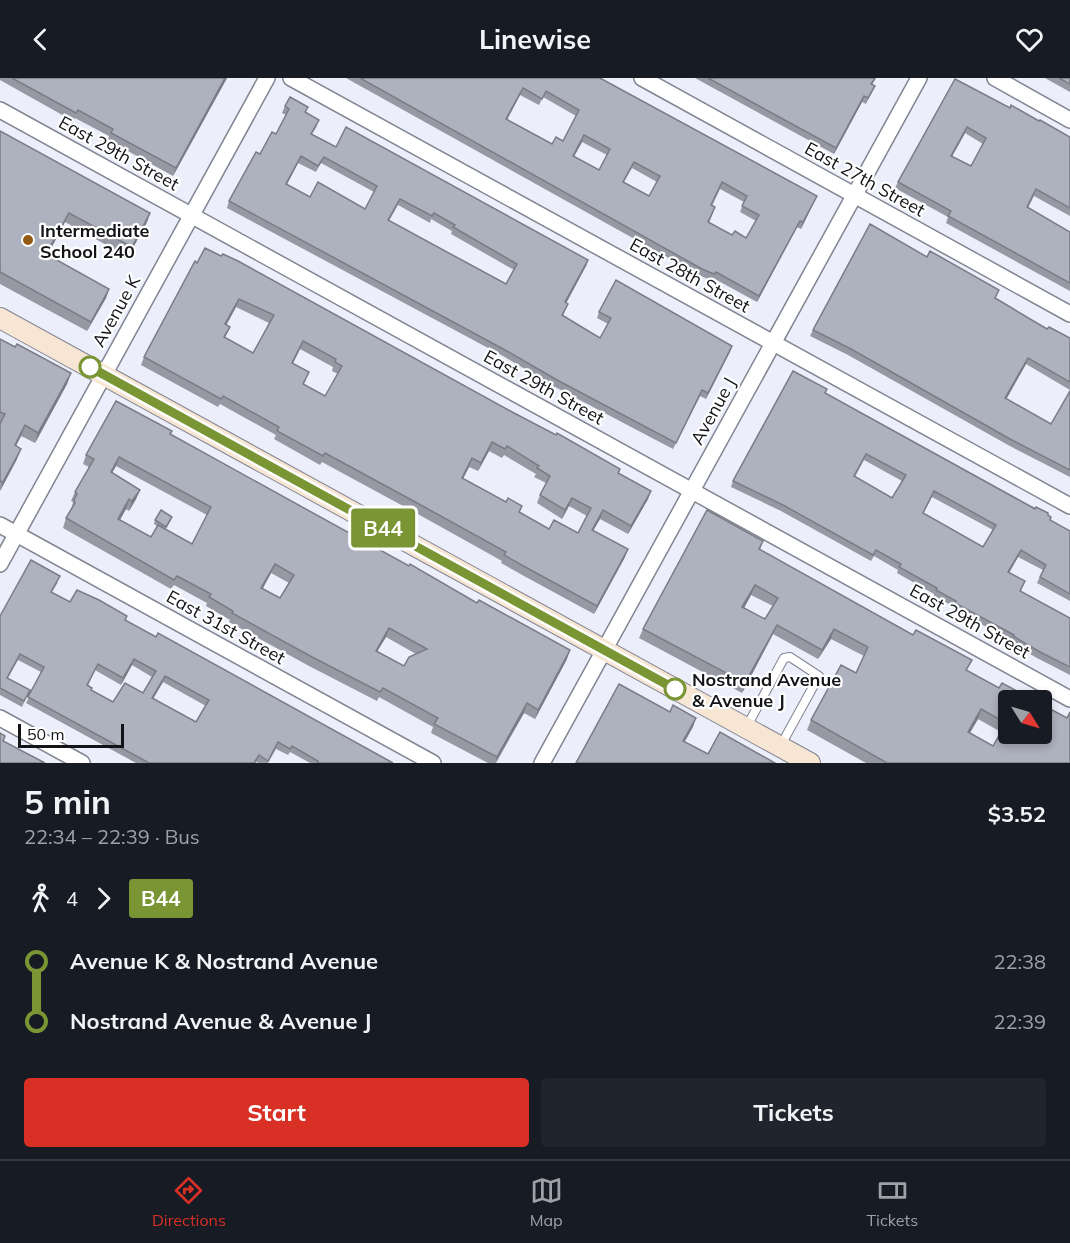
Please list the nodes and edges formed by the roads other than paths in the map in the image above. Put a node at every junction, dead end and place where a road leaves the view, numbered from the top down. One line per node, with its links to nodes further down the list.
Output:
1 (267, 78): 9 (street, Avenue K)
2 (291, 78): 12 (street, East 28th Street)
3 (642, 78): 8 (street, East 27th Street)
4 (919, 78): 8 (street, Avenue J)
5 (995, 78): 7 (street)
6 (0, 110): 9 (street, East 29th Street)
7 (1070, 120)
8 (854, 195): 10 (street, East 27th Street); 12 (street, Avenue J)
9 (191, 216): 13 (street, Avenue K); 14 (street, East 29th Street)
10 (1070, 314)
11 (0, 318): 13 (main road)
12 (773, 343): 14 (street, Avenue J); 15 (street, East 28th Street)
13 (104, 375): 17 (street, Avenue K); 19 (main road)
14 (692, 490): 19 (street, Avenue J); 20 (street, East 29th Street)
15 (1070, 506)
16 (0, 525): 17 (street, East 31st Street)
17 (16, 534): 18 (street, Avenue K); 25 (street, East 31st Street)
18 (0, 564)
19 (604, 650): 22 (main road); 26 (street, Avenue J)
20 (1070, 699)
21 (0, 718): 24 (street)
22 (746, 728): 23 (main road); 23 (lane)
23 (780, 746): 27 (main road)
24 (82, 763)
25 (433, 763)
26 (542, 763)
27 (810, 763)

